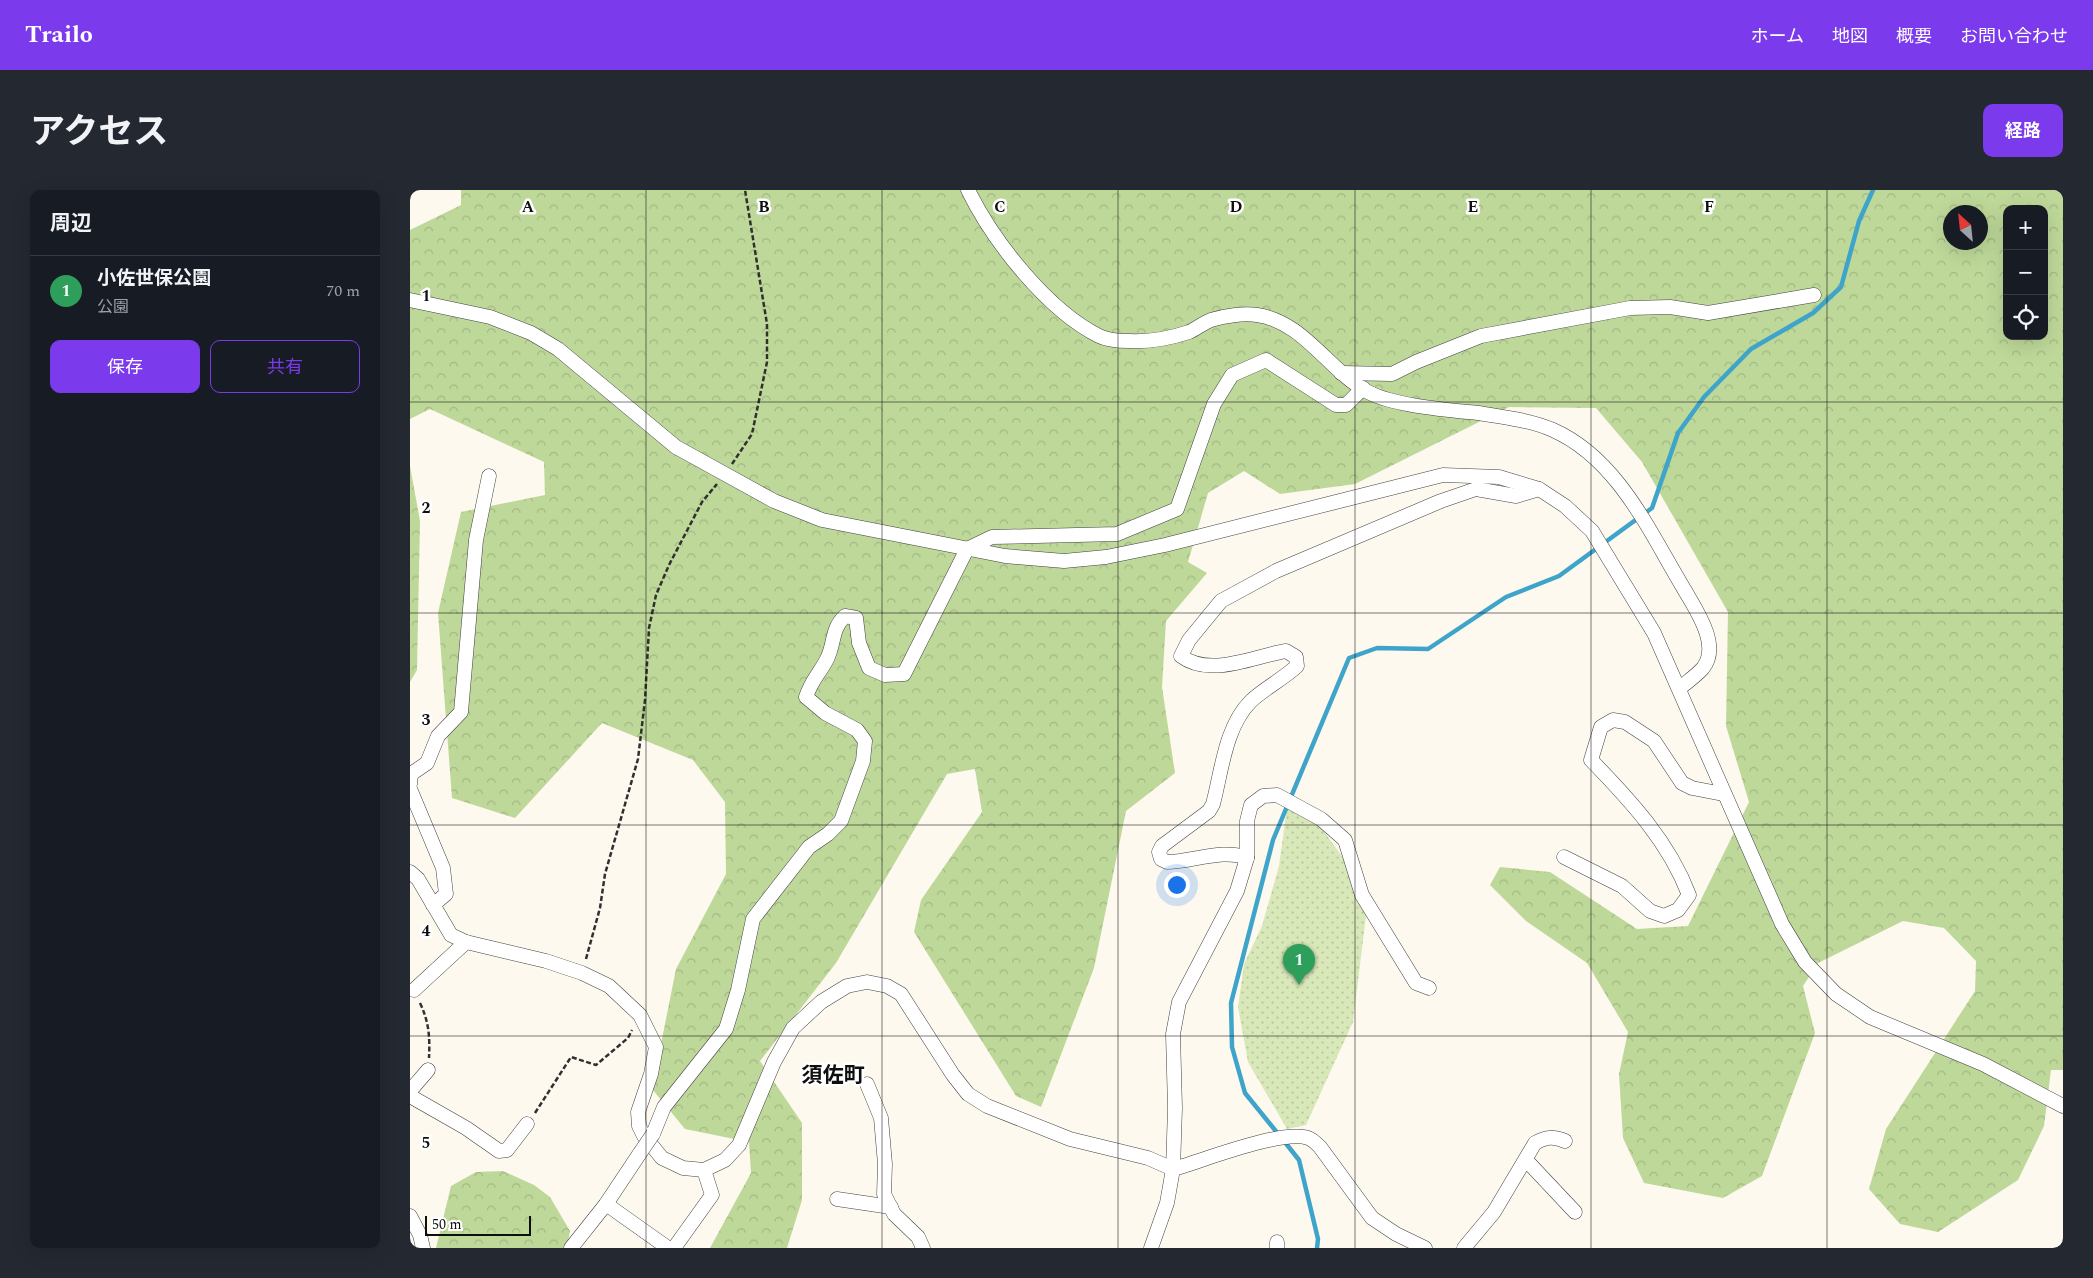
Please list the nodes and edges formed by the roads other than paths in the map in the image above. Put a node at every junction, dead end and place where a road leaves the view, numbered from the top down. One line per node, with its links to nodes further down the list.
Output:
1 (968, 190): 4 (street)
2 (1814, 296): 4 (street)
3 (410, 300): 8 (street)
4 (1340, 373): 5 (street)
5 (1363, 388): 8 (street); 9 (street)
6 (489, 476): 10 (street)
7 (1538, 489): 8 (street); 9 (street); 14 (street)
8 (967, 549): 31 (street, bridge)
9 (1680, 688): 12 (street)
10 (410, 784)
11 (410, 789): 16 (street)
12 (1724, 794): 13 (street); 24 (street)
13 (1564, 857)
14 (1247, 858): 18 (street); 28 (street)
15 (410, 872): 16 (street)
16 (433, 905): 17 (street)
17 (466, 942): 19 (street); 29 (street)
18 (1429, 988)
19 (414, 990)
20 (428, 1070): 22 (street)
21 (867, 1084): 32 (street)
22 (410, 1091)
23 (410, 1096): 25 (street)
24 (2063, 1106)
25 (527, 1124)
26 (1565, 1141): 27 (street)
27 (1526, 1160): 33 (street); 42 (street)
28 (1173, 1168): 29 (street); 40 (street); 41 (street)
29 (704, 1170): 38 (street)
30 (837, 1199): 32 (street)
31 (606, 1204): 36 (street); 37 (street)
32 (891, 1207): 39 (street)
33 (1575, 1212)
34 (410, 1216): 35 (street)
35 (422, 1248)
36 (571, 1248)
37 (668, 1248)
38 (674, 1248)
39 (923, 1248)
40 (1151, 1248)
41 (1425, 1248)
42 (1464, 1248)

